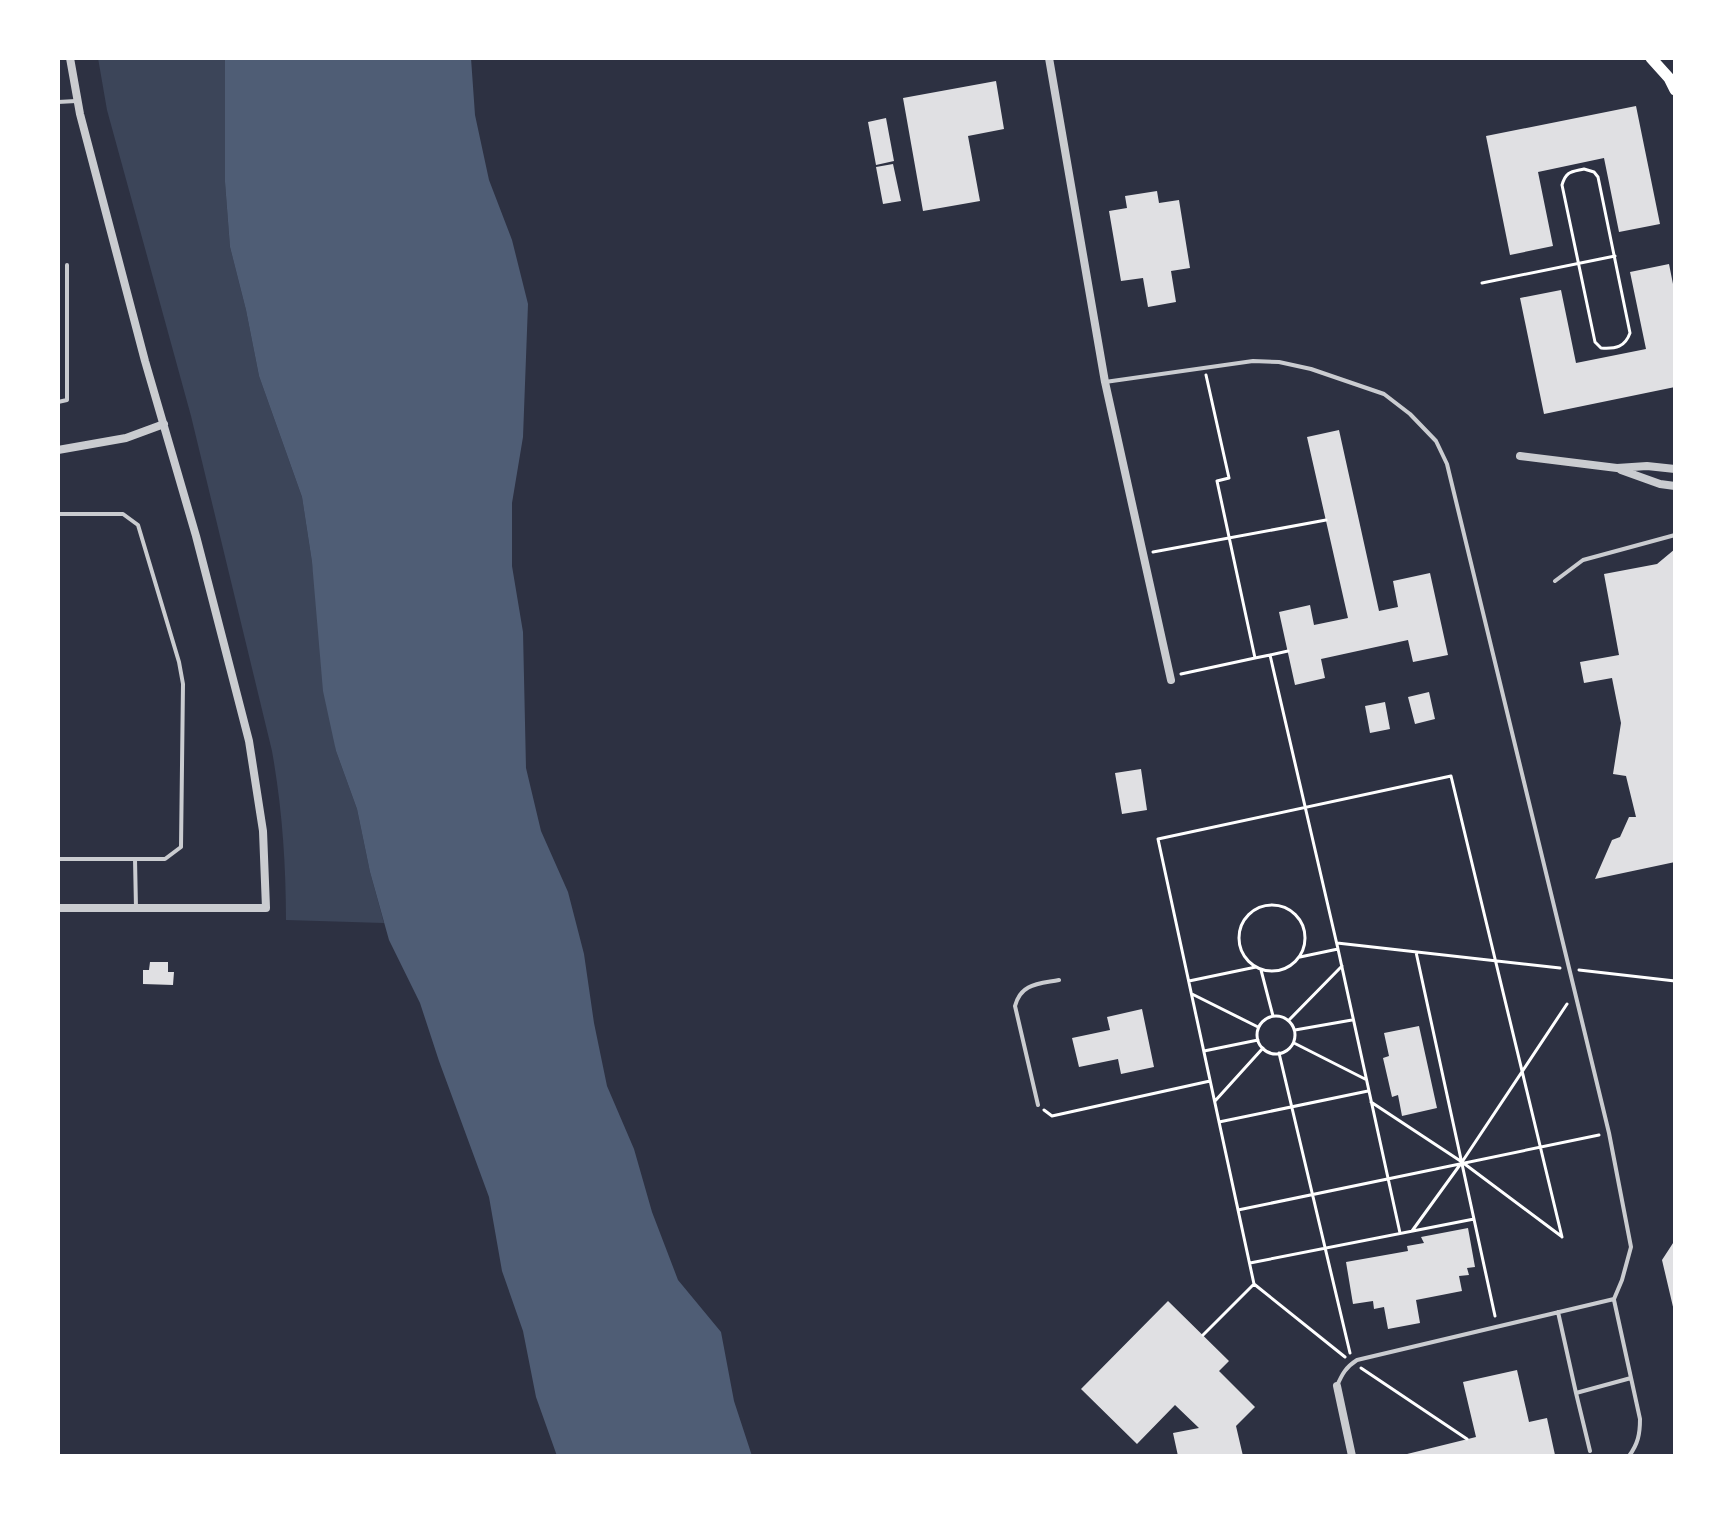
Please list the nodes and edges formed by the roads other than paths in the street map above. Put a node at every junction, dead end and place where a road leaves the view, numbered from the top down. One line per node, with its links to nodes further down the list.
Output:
1 (70, 58): 5 (street)
2 (1049, 58): 8 (street)
3 (1651, 58): 4 (main road)
4 (1675, 90)
5 (77, 101): 6 (lane); 10 (street)
6 (58, 102)
7 (67, 265): 9 (lane)
8 (1105, 382): 19 (street); 26 (lane)
9 (58, 402)
10 (164, 424): 11 (street); 23 (street)
11 (58, 450)
12 (1520, 456): 13 (street)
13 (1617, 468): 14 (street); 15 (street)
14 (1675, 469)
15 (1675, 486)
16 (58, 514): 21 (lane)
17 (1675, 535): 18 (lane)
18 (1555, 581)
19 (1171, 678)
20 (58, 859): 21 (lane)
21 (135, 859): 23 (lane)
22 (58, 908): 23 (street)
23 (136, 908)
24 (1059, 980): 25 (lane)
25 (1038, 1105)
26 (1614, 1299): 27 (lane); 28 (lane)
27 (1558, 1312): 29 (lane); 30 (lane)
28 (1631, 1378): 30 (lane); 33 (lane)
29 (1337, 1386): 32 (street)
30 (1576, 1393): 31 (lane)
31 (1590, 1451)
32 (1352, 1456)
33 (1629, 1456)

